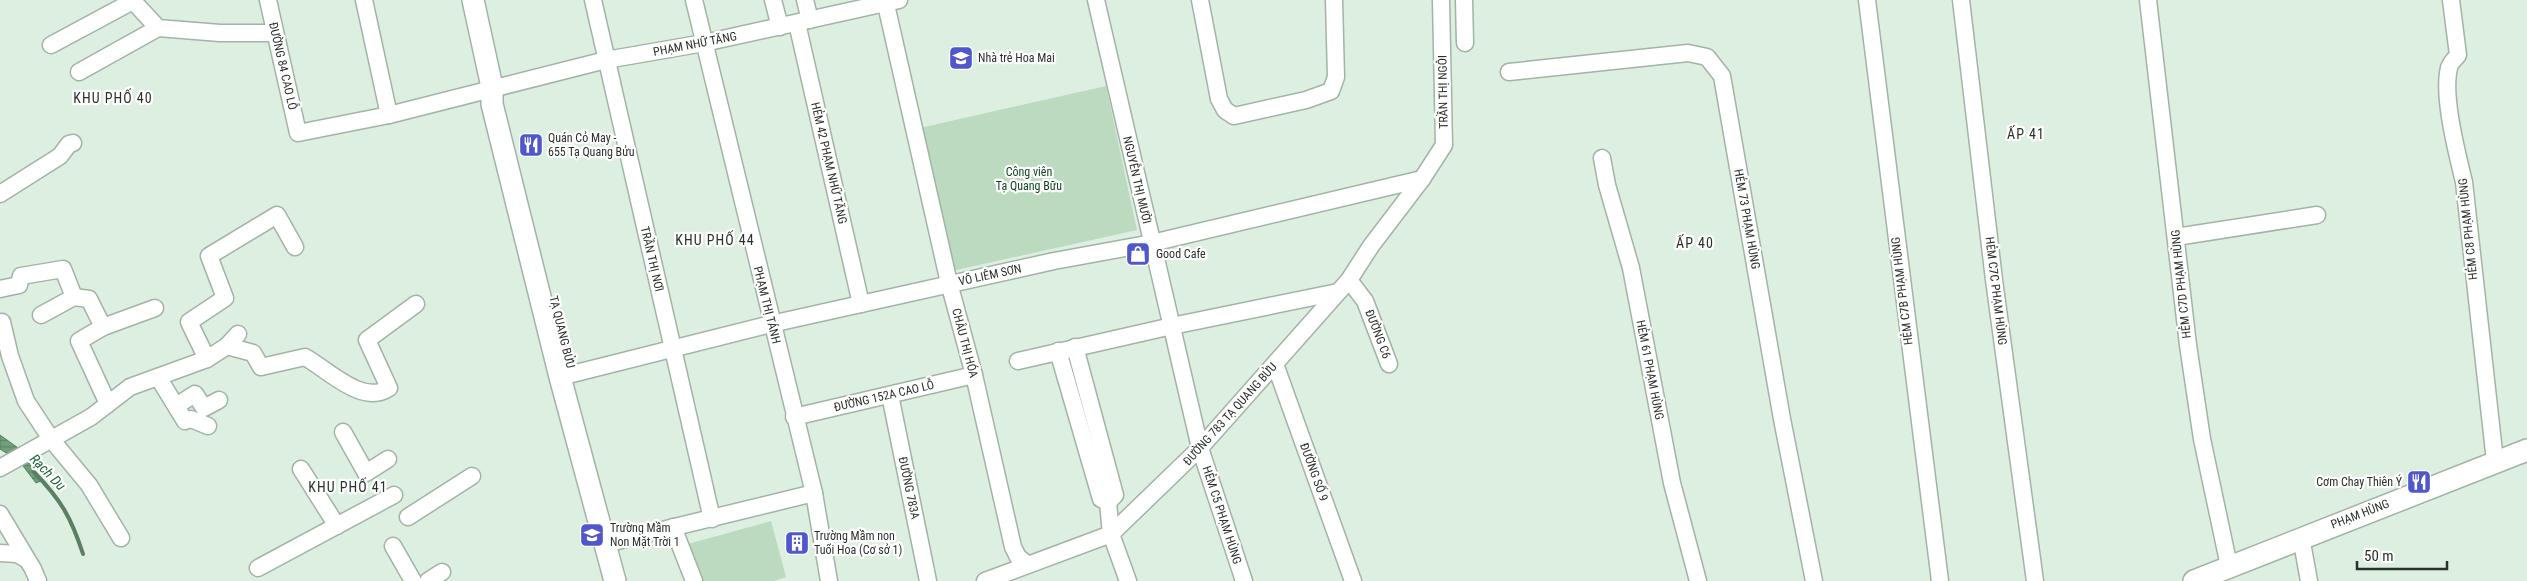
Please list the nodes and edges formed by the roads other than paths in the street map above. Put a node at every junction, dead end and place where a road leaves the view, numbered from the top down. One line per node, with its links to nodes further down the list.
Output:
1 (268, 0): 21 (street, ĐƯỜNG 84 CAO LỖ)
2 (364, 0): 29 (street)
3 (473, 0): 28 (main road, TẠ QUANG BỬU)
4 (593, 0): 25 (street, TRẦN THỊ NƠI)
5 (694, 0): 23 (street, PHẠM THỊ TÁNH)
6 (773, 0): 19 (street)
7 (805, 0): 18 (street, HẺM 42 PHẠM NHỮ TĂNG)
8 (1096, 0): 37 (street, NGUYỄN THỊ MƯỜI)
9 (1200, 0): 10 (street)
10 (1334, 0)
11 (1441, 0): 33 (street, TRẦN THỊ NGÔI)
12 (1464, 0): 22 (street)
13 (1867, 0): 109 (street, HẺM C7B PHẠM HÙNG)
14 (1961, 0): 110 (street, HẺM C7C PHẠM HÙNG)
15 (2148, 0): 36 (street, HẺM C7D PHẠM HÙNG)
16 (2451, 0): 72 (street, HẺM C8 PHẠM HÙNG)
17 (890, 1): 18 (street, PHẠM NHỮ TĂNG); 39 (street, CHÂU THỊ HÓA)
18 (803, 22): 19 (street, PHẠM NHỮ TĂNG); 44 (street, HẺM 42 PHẠM NHỮ TĂNG)
19 (780, 27): 23 (street, PHẠM NHỮ TĂNG)
20 (158, 28): 21 (street); 24 (street); 26 (street)
21 (275, 33): 30 (street, ĐƯỜNG 84 CAO LỖ)
22 (1465, 42)
23 (704, 43): 25 (street, PHẠM NHỮ TĂNG); 48 (street, PHẠM THỊ TÁNH)
24 (51, 45)
25 (606, 60): 28 (street, PHẠM NHỮ TĂNG); 52 (street, TRẦN THỊ NƠI)
26 (79, 72)
27 (1509, 72): 108 (street, HẺM 73 PHẠM HÙNG)
28 (492, 87): 29 (street, PHẠM NHỮ TĂNG); 58 (main road, TẠ QUANG BỬU)
29 (389, 115): 30 (street, PHẠM NHỮ TĂNG)
30 (298, 133)
31 (72, 143): 34 (street)
32 (1602, 158): 107 (street, HẺM 61 PHẠM HÙNG)
33 (1422, 179): 37 (street, VÕ LIÊM SƠN); 40 (street, ĐƯỜNG 783 TẠ QUANG BỬU)
34 (0, 194)
35 (2317, 215): 36 (street)
36 (2176, 237): 92 (street, HẺM C7D PHẠM HÙNG)
37 (1152, 244): 39 (street, VÕ LIÊM SƠN); 49 (street, NGUYỄN THỊ MƯỜI)
38 (295, 247): 54 (street)
39 (949, 283): 44 (street, VÕ LIÊM SƠN); 59 (street, CHÂU THỊ HÓA)
40 (1343, 286): 49 (street); 56 (street, ĐƯỜNG 783 TẠ QUANG BỬU); 57 (street, ĐƯỜNG C6)
41 (0, 289): 42 (street)
42 (74, 297): 46 (street); 50 (street)
43 (416, 304): 54 (street)
44 (861, 304): 48 (street, VÕ LIÊM SƠN)
45 (155, 308): 50 (street)
46 (41, 315)
47 (2, 322): 68 (street)
48 (771, 324): 52 (street, VÕ LIÊM SƠN); 65 (street, PHẠM THỊ TÁNH)
49 (1172, 326): 51 (street); 69 (street, NGUYỄN THỊ MƯỜI)
50 (103, 327): 63 (street)
51 (1075, 347): 53 (street); 78 (street)
52 (672, 348): 58 (street, VÕ LIÊM SƠN); 81 (street, TRẦN THỊ NƠI)
53 (1058, 351): 55 (street); 78 (street)
54 (207, 359): 60 (street)
55 (1018, 361)
56 (1275, 364): 69 (street, ĐƯỜNG 783 TẠ QUANG BỬU); 106 (street, ĐƯỜNG SỐ 9)
57 (1389, 364)
58 (566, 375): 87 (main road, TẠ QUANG BỬU)
59 (974, 375): 61 (street, ĐƯỜNG 152A CAO LỖ); 91 (street, CHÂU THỊ HÓA)
60 (158, 377): 63 (street); 64 (street)
61 (890, 395): 65 (street, ĐƯỜNG 152A CAO LỖ); 102 (street, ĐƯỜNG 783A)
62 (219, 400): 64 (street)
63 (108, 404): 68 (street)
64 (176, 406): 66 (street)
65 (794, 417): 76 (street, PHẠM THỊ TÁNH)
66 (208, 426)
67 (343, 432): 71 (street)
68 (51, 440): 73 (street); 86 (street)
69 (1200, 448): 84 (street, ĐƯỜNG 783 TẠ QUANG BỬU); 105 (street, HẺM C5 PHẠM HÙNG)
70 (2527, 450): 72 (main road, PHẠM HÙNG)
71 (388, 459)
72 (2495, 461): 85 (main road, PHẠM HÙNG)
73 (7, 464)
74 (301, 469): 82 (street)
75 (472, 476): 80 (street)
76 (814, 493): 81 (street); 101 (street, PHẠM THỊ TÁNH)
77 (394, 495): 82 (street)
78 (1108, 502): 84 (street)
79 (0, 514): 90 (street)
80 (408, 517)
81 (712, 519): 83 (street)
82 (337, 526): 93 (street)
83 (672, 527): 87 (street); 100 (street)
84 (1111, 534): 91 (street, ĐƯỜNG 783 TẠ QUANG BỬU); 104 (street)
85 (2301, 537): 92 (main road, PHẠM HÙNG); 112 (street)
86 (121, 538)
87 (609, 542): 98 (main road, TẠ QUANG BỬU); 99 (main road, TẠ QUANG BỬU)
88 (392, 546): 96 (street)
89 (0, 553): 90 (street)
90 (26, 559): 95 (street)
91 (1027, 564): 103 (street, ĐƯỜNG 783 TẠ QUANG BỬU)
92 (2229, 566): 111 (main road, PHẠM HÙNG)
93 (258, 568)
94 (442, 572): 97 (street)
95 (38, 581)
96 (413, 581)
97 (428, 581)
98 (615, 581)
99 (626, 581)
100 (694, 581)
101 (829, 581)
102 (928, 581)
103 (985, 581)
104 (1128, 581)
105 (1244, 581)
106 (1354, 581)
107 (1698, 581)
108 (1814, 581)
109 (1940, 581)
110 (2035, 581)
111 (2194, 581)
112 (2309, 581)

